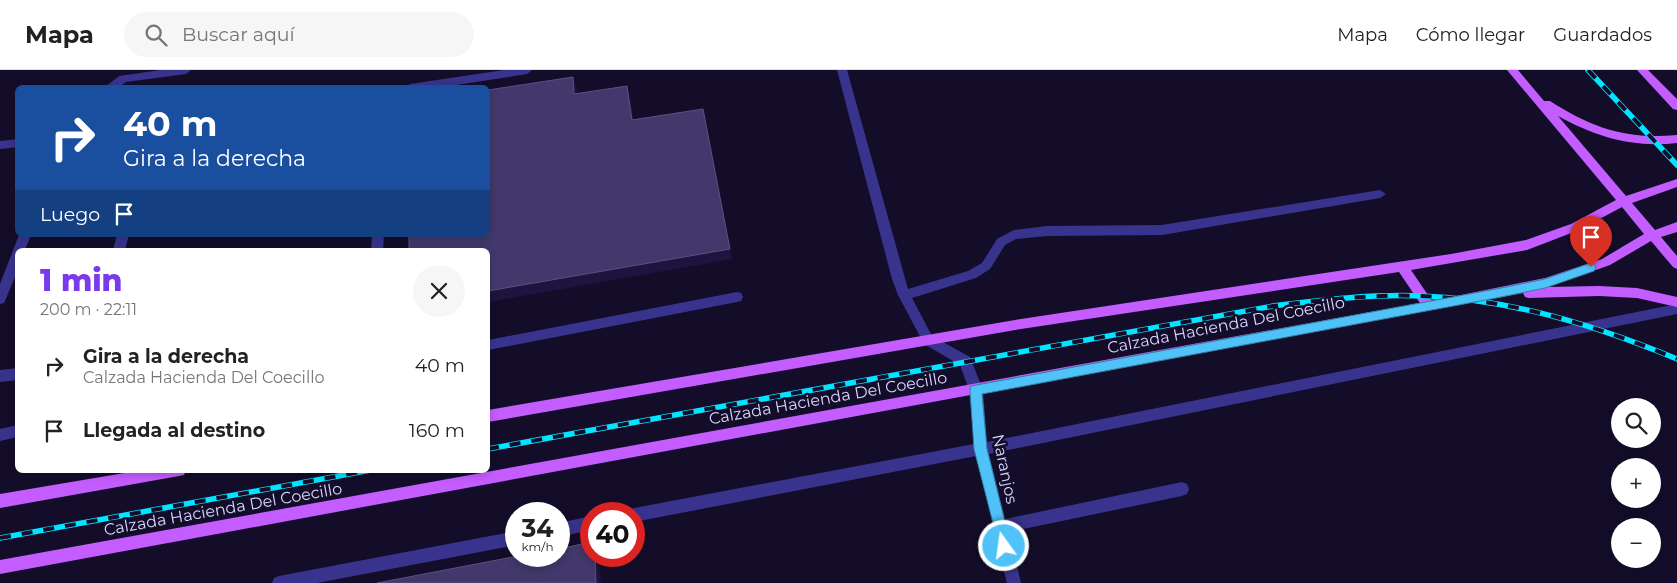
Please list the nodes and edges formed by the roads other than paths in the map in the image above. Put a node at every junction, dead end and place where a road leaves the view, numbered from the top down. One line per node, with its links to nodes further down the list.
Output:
1 (186, 70): 6 (street)
2 (527, 70): 7 (street)
3 (842, 70): 22 (street)
4 (1512, 70): 8 (main road)
5 (1642, 70): 9 (main road)
6 (114, 85)
7 (430, 85)
8 (1533, 96): 10 (main road); 15 (main road)
9 (1677, 106)
10 (1677, 139)
11 (15, 143): 12 (street)
12 (0, 145)
13 (1677, 183): 15 (main road, Calzada Hacienda Del Coecillo)
14 (1380, 194): 22 (street)
15 (1623, 201): 17 (main road); 20 (main road, Calzada Hacienda Del Coecillo)
16 (1677, 227): 17 (main road, Calzada Hacienda Del Coecillo)
17 (1652, 235): 19 (main road); 21 (main road, Calzada Hacienda Del Coecillo)
18 (15, 262): 24 (street)
19 (1677, 264)
20 (1402, 267): 26 (main road); 28 (main road, Calzada Hacienda Del Coecillo)
21 (1496, 294): 25 (main road); 26 (main road, Calzada Hacienda Del Coecillo)
22 (904, 295): 28 (street)
23 (737, 298): 29 (street)
24 (0, 299)
25 (1677, 302)
26 (1428, 305): 32 (main road, Calzada Hacienda Del Coecillo)
27 (1677, 309): 36 (street)
28 (928, 340): 32 (street, Naranjos); 33 (main road, Calzada Hacienda Del Coecillo)
29 (490, 345)
30 (15, 374): 31 (street)
31 (0, 376)
32 (976, 390): 36 (street, Naranjos); 43 (main road, Calzada Hacienda Del Coecillo)
33 (490, 416)
34 (15, 432): 35 (street)
35 (0, 435)
36 (981, 449): 40 (street); 41 (street, Naranjos)
37 (161, 473): 39 (main road)
38 (1182, 489): 41 (street)
39 (0, 501)
40 (645, 513)
41 (1000, 527): 45 (street, Naranjos)
42 (505, 540): 44 (street)
43 (0, 567)
44 (279, 583)
45 (1014, 583)

